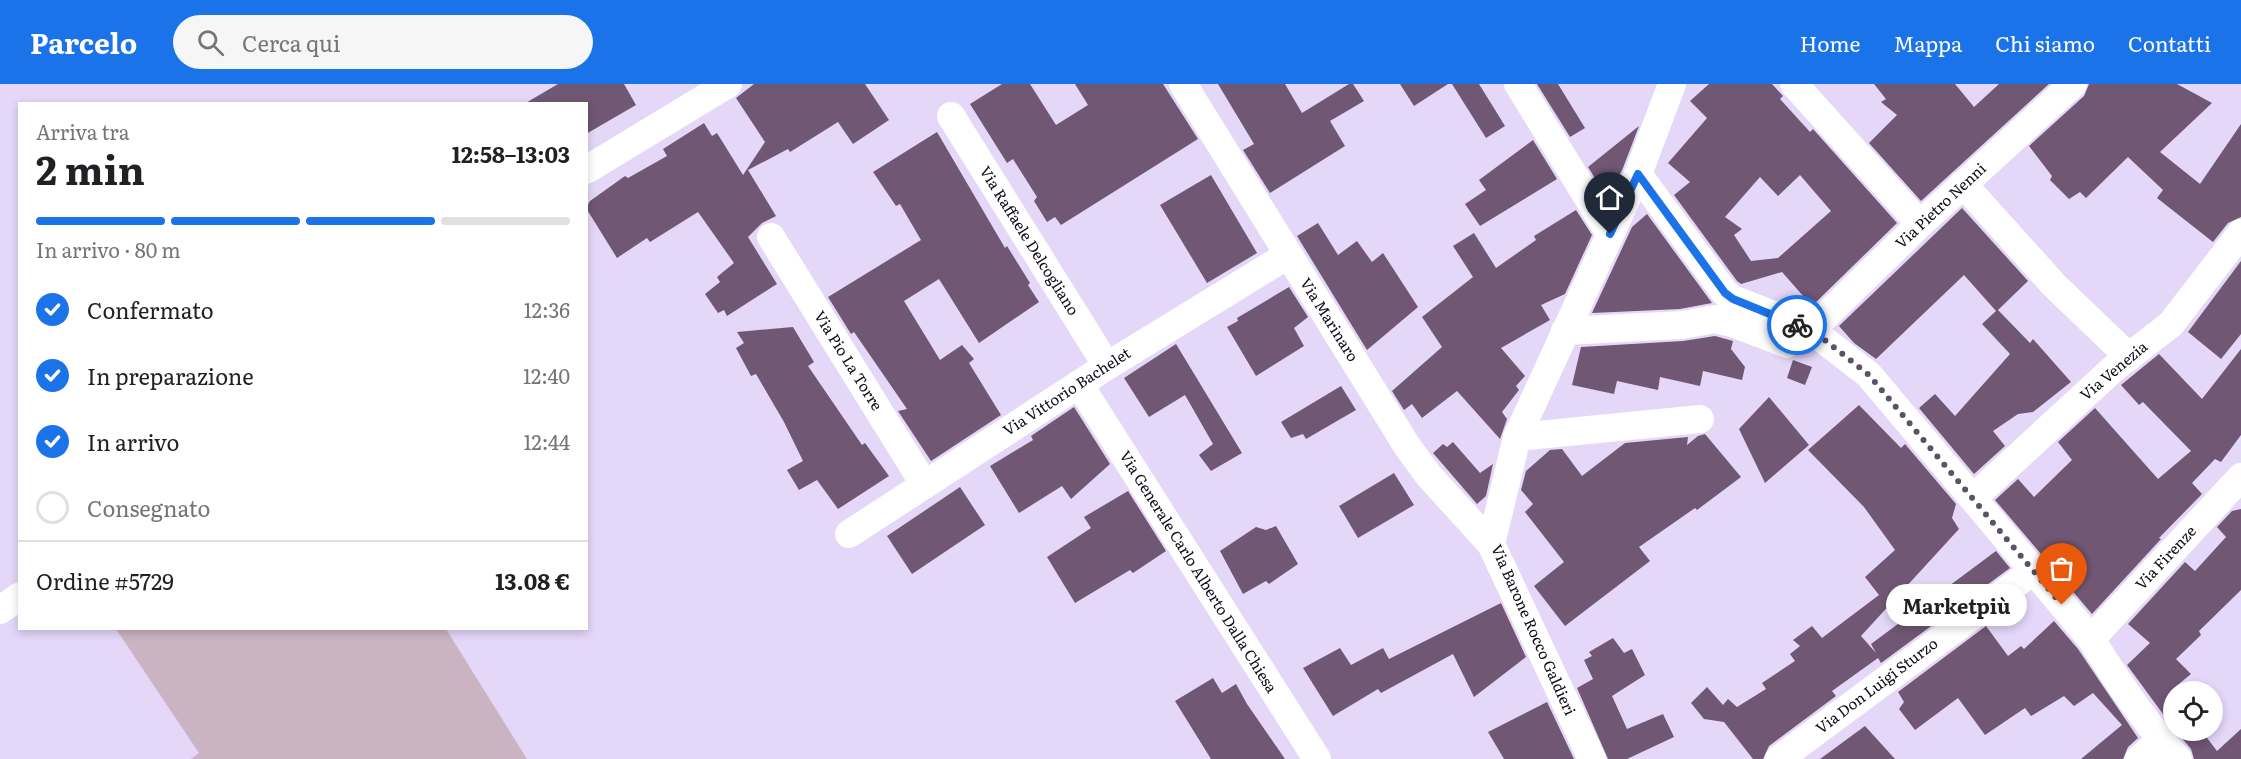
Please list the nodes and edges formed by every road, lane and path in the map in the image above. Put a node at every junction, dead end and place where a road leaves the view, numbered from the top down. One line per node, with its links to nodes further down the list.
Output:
1 (728, 84): 8 (street)
2 (1183, 84): 15 (street, Via Marinaro)
3 (1518, 84): 13 (street)
4 (1672, 84): 9 (street, Via Barone Rocco Galdieri)
5 (1794, 84): 11 (street)
6 (2073, 84): 10 (street, Via Pietro Nenni)
7 (951, 116): 19 (street, Via Raffaele Delcogliano)
8 (588, 169)
9 (1638, 174): 13 (street, Via Barone Rocco Galdieri); 16 (street)
10 (1963, 184): 11 (street, Via Pietro Nenni); 18 (street)
11 (1920, 224): 16 (street, Via Pietro Nenni)
12 (2241, 233): 18 (street, Via Venezia)
13 (1610, 234): 17 (street, Via Barone Rocco Galdieri)
14 (771, 237): 24 (street, Via Pio La Torre)
15 (1288, 255): 19 (street, Via Vittorio Bachelet); 27 (street, Via Marinaro)
16 (1811, 330): 17 (street, Via Pietro Nenni); 25 (street)
17 (1565, 331): 22 (street, Via Barone Rocco Galdieri)
18 (2129, 357): 25 (street, Via Venezia)
19 (1107, 366): 20 (street, Via Vittorio Bachelet)
20 (1079, 384): 24 (street, Via Vittorio Bachelet); 33 (street, Via Generale Carlo Alberto Dalla Chiesa)
21 (1700, 419): 22 (street)
22 (1517, 437): 27 (street, Via Barone Rocco Galdieri)
23 (2241, 477): 31 (street, Via Firenze)
24 (924, 484): 26 (street, Via Vittorio Bachelet)
25 (1973, 498): 28 (street)
26 (849, 534)
27 (1491, 544): 34 (street, Via Barone Rocco Galdieri)
28 (2033, 571): 31 (street); 35 (street, Via Don Luigi Sturzo)
29 (18, 597): 30 (street)
30 (0, 610)
31 (2091, 639): 32 (street)
32 (2169, 749): 36 (street)
33 (1317, 759)
34 (1592, 759)
35 (1779, 759)
36 (2139, 759)

